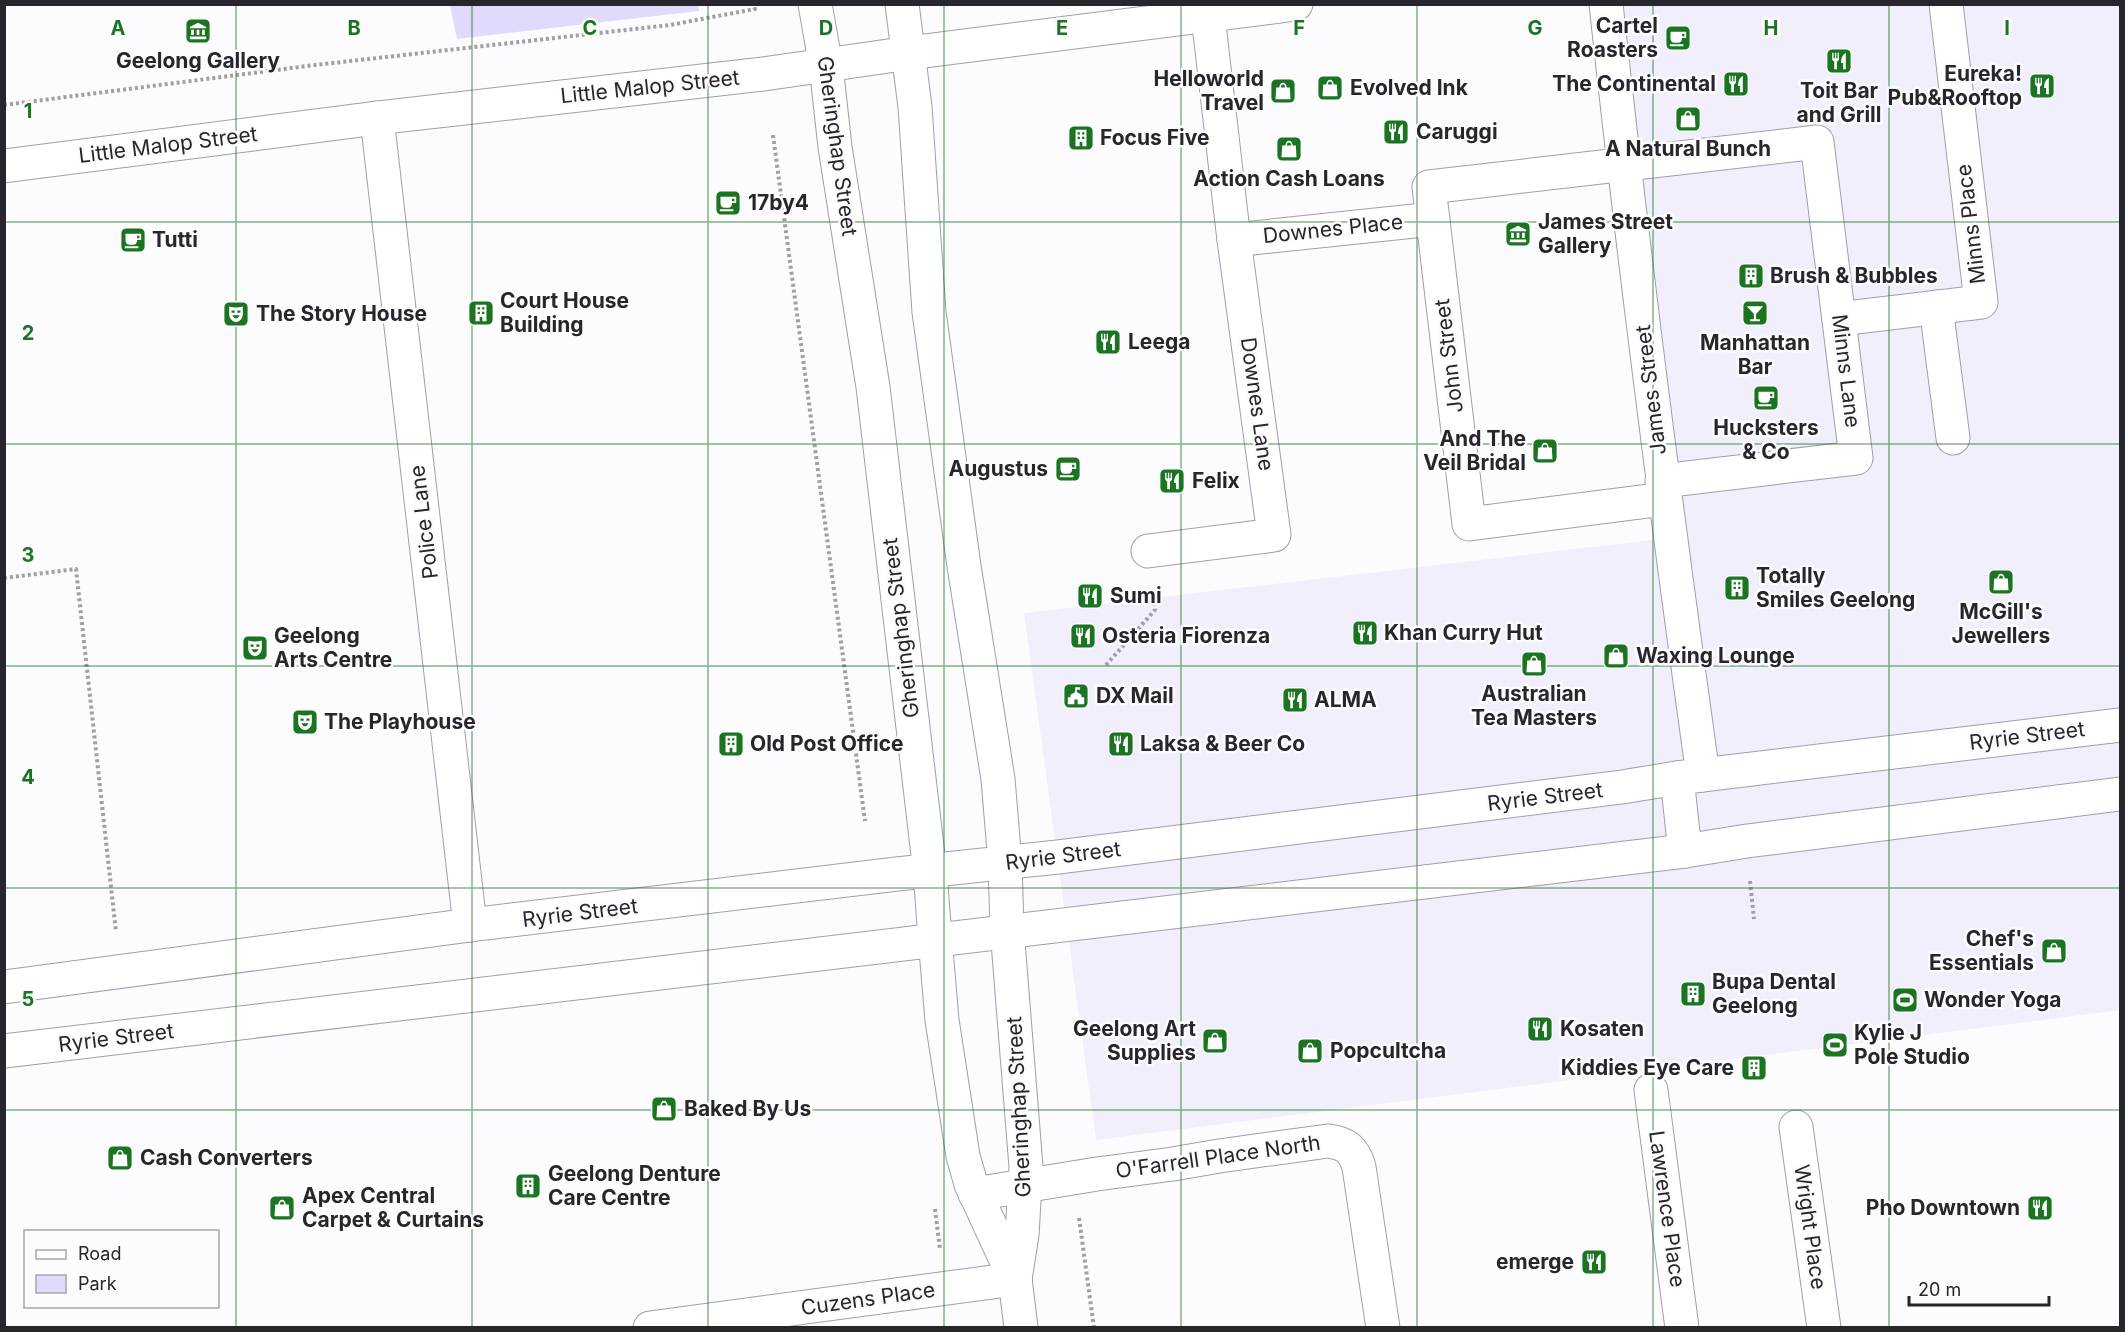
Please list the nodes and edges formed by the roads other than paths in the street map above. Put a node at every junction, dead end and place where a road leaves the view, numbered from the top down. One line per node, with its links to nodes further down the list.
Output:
1 (815, 4): 8 (street, Gheringhap Street)
2 (902, 4): 7 (street, Gheringhap Street)
3 (1296, 4): 6 (street, Little Malop Street)
4 (1606, 4): 10 (street, James Street)
5 (1946, 4): 14 (street, Minns Place)
6 (1208, 16): 7 (street, Little Malop Street); 13 (street, Downes Lane)
7 (909, 53): 8 (street, Little Malop Street); 23 (street, Gheringhap Street)
8 (826, 66): 9 (street, Little Malop Street); 24 (street, Gheringhap Street)
9 (376, 118): 11 (street, Little Malop Street); 25 (street, Police Lane)
10 (1623, 164): 12 (street, John Street); 15 (street, Minns Lane); 17 (street, James Street)
11 (4, 166)
12 (1433, 219): 13 (street, Downes Place); 17 (street, John Street)
13 (1234, 240): 18 (street, Downes Lane)
14 (1936, 307): 15 (street, Minns Place); 16 (street)
15 (1839, 319): 17 (street, Minns Lane)
16 (1953, 438)
17 (1663, 490): 20 (street, James Street)
18 (1148, 551)
19 (2121, 725): 20 (street, Ryrie Street)
20 (1690, 776): 22 (street, James Street); 23 (street, Ryrie Street)
21 (2121, 794): 22 (street, Ryrie Street)
22 (1685, 851): 26 (street, Ryrie Street)
23 (1005, 863): 24 (street, Ryrie Street); 26 (street, Gheringhap Street)
24 (930, 872): 25 (street, Ryrie Street); 27 (street, Gheringhap Street)
25 (470, 925): 28 (street, Ryrie Street)
26 (1007, 929): 27 (street, Ryrie Street); 32 (street, Gheringhap Street)
27 (935, 938): 29 (street, Ryrie Street); 33 (street, Gheringhap Street)
28 (4, 987)
29 (4, 1051)
30 (1651, 1090): 38 (street, Lawrence Place)
31 (1796, 1128): 39 (street, Wright Place)
32 (1026, 1185): 33 (street, O'Farrell Place North); 34 (street, Gheringhap Street); 37 (street, O'Farrell Place North)
33 (975, 1194): 34 (street, Gheringhap Street)
34 (1015, 1279): 35 (street, Cuzens Place); 36 (street, Gheringhap Street)
35 (650, 1328)
36 (1021, 1328)
37 (1383, 1328)
38 (1683, 1328)
39 (1824, 1328)

